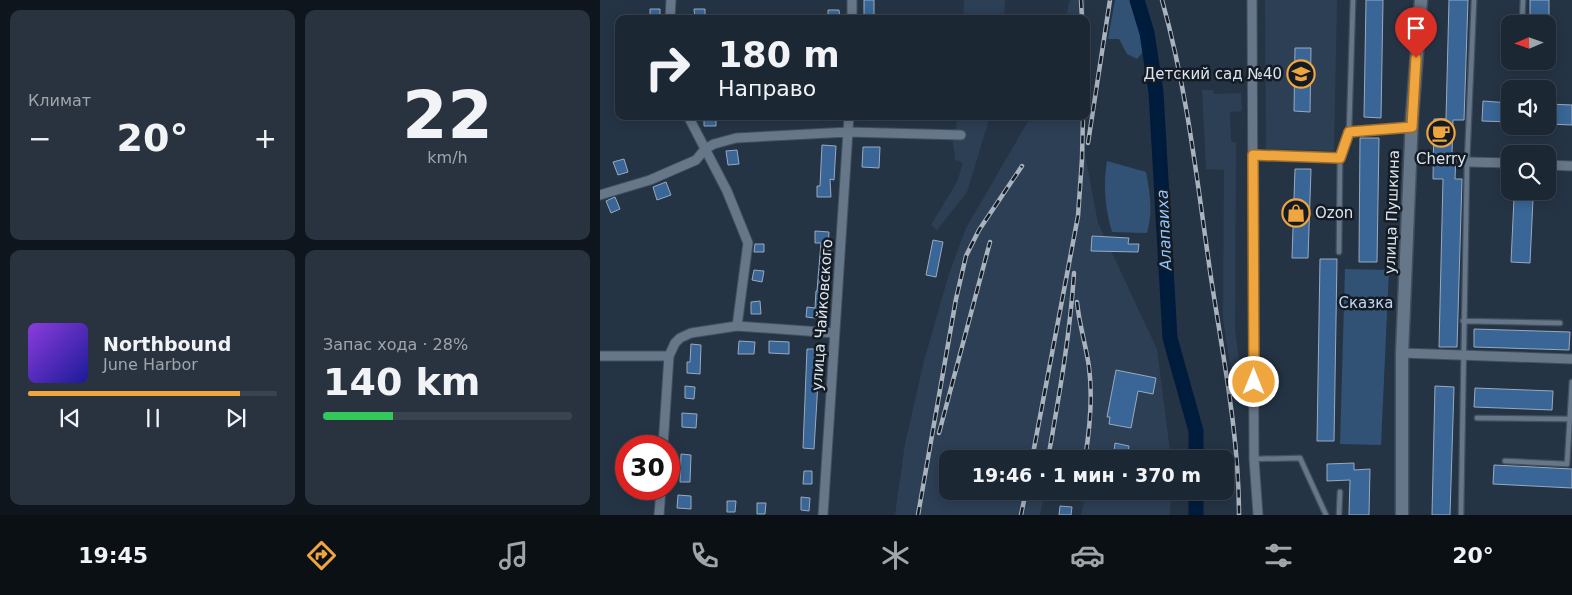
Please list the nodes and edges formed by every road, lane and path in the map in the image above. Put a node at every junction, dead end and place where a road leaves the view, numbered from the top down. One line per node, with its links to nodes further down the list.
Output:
1 (671, 0): 8 (street)
2 (852, 0): 9 (street)
3 (1252, 0): 18 (street)
4 (1353, 0): 15 (lane)
5 (1421, 0): 13 (street, улица Пушкина)
6 (1474, 0): 20 (lane)
7 (1522, 0): 10 (lane)
8 (670, 15)
9 (852, 15)
10 (1522, 15)
11 (690, 120): 17 (street)
12 (849, 120): 14 (street, улица Чайковского)
13 (1412, 127): 15 (lane); 30 (street, улица Пушкина)
14 (848, 132): 16 (street); 17 (street); 29 (street, улица Чайковского)
15 (1349, 132): 19 (lane)
16 (961, 135)
17 (706, 149): 24 (street); 28 (street)
18 (1253, 155): 19 (lane); 40 (street)
19 (1340, 158): 25 (lane)
20 (1467, 162): 21 (street); 26 (lane)
21 (1501, 163)
22 (1556, 165): 23 (street)
23 (1572, 166)
24 (600, 195)
25 (1339, 252)
26 (1463, 322): 27 (lane); 31 (lane)
27 (1560, 323)
28 (738, 326): 29 (street); 33 (street)
29 (834, 333): 45 (street, улица Чайковского)
30 (1402, 353): 31 (street); 49 (street, улица Пушкина)
31 (1462, 355): 34 (street); 50 (lane)
32 (600, 356): 33 (street)
33 (669, 356): 39 (street)
34 (1572, 360)
35 (1572, 382): 37 (lane)
36 (1476, 418): 37 (lane)
37 (1570, 419): 38 (lane)
38 (1571, 428): 41 (lane)
39 (664, 435)
40 (1254, 458): 46 (street); 47 (lane)
41 (1505, 461)
42 (1340, 492): 48 (lane)
43 (660, 500): 44 (street)
44 (659, 515)
45 (823, 515)
46 (1258, 515)
47 (1326, 515)
48 (1339, 515)
49 (1402, 515)
50 (1461, 515)

